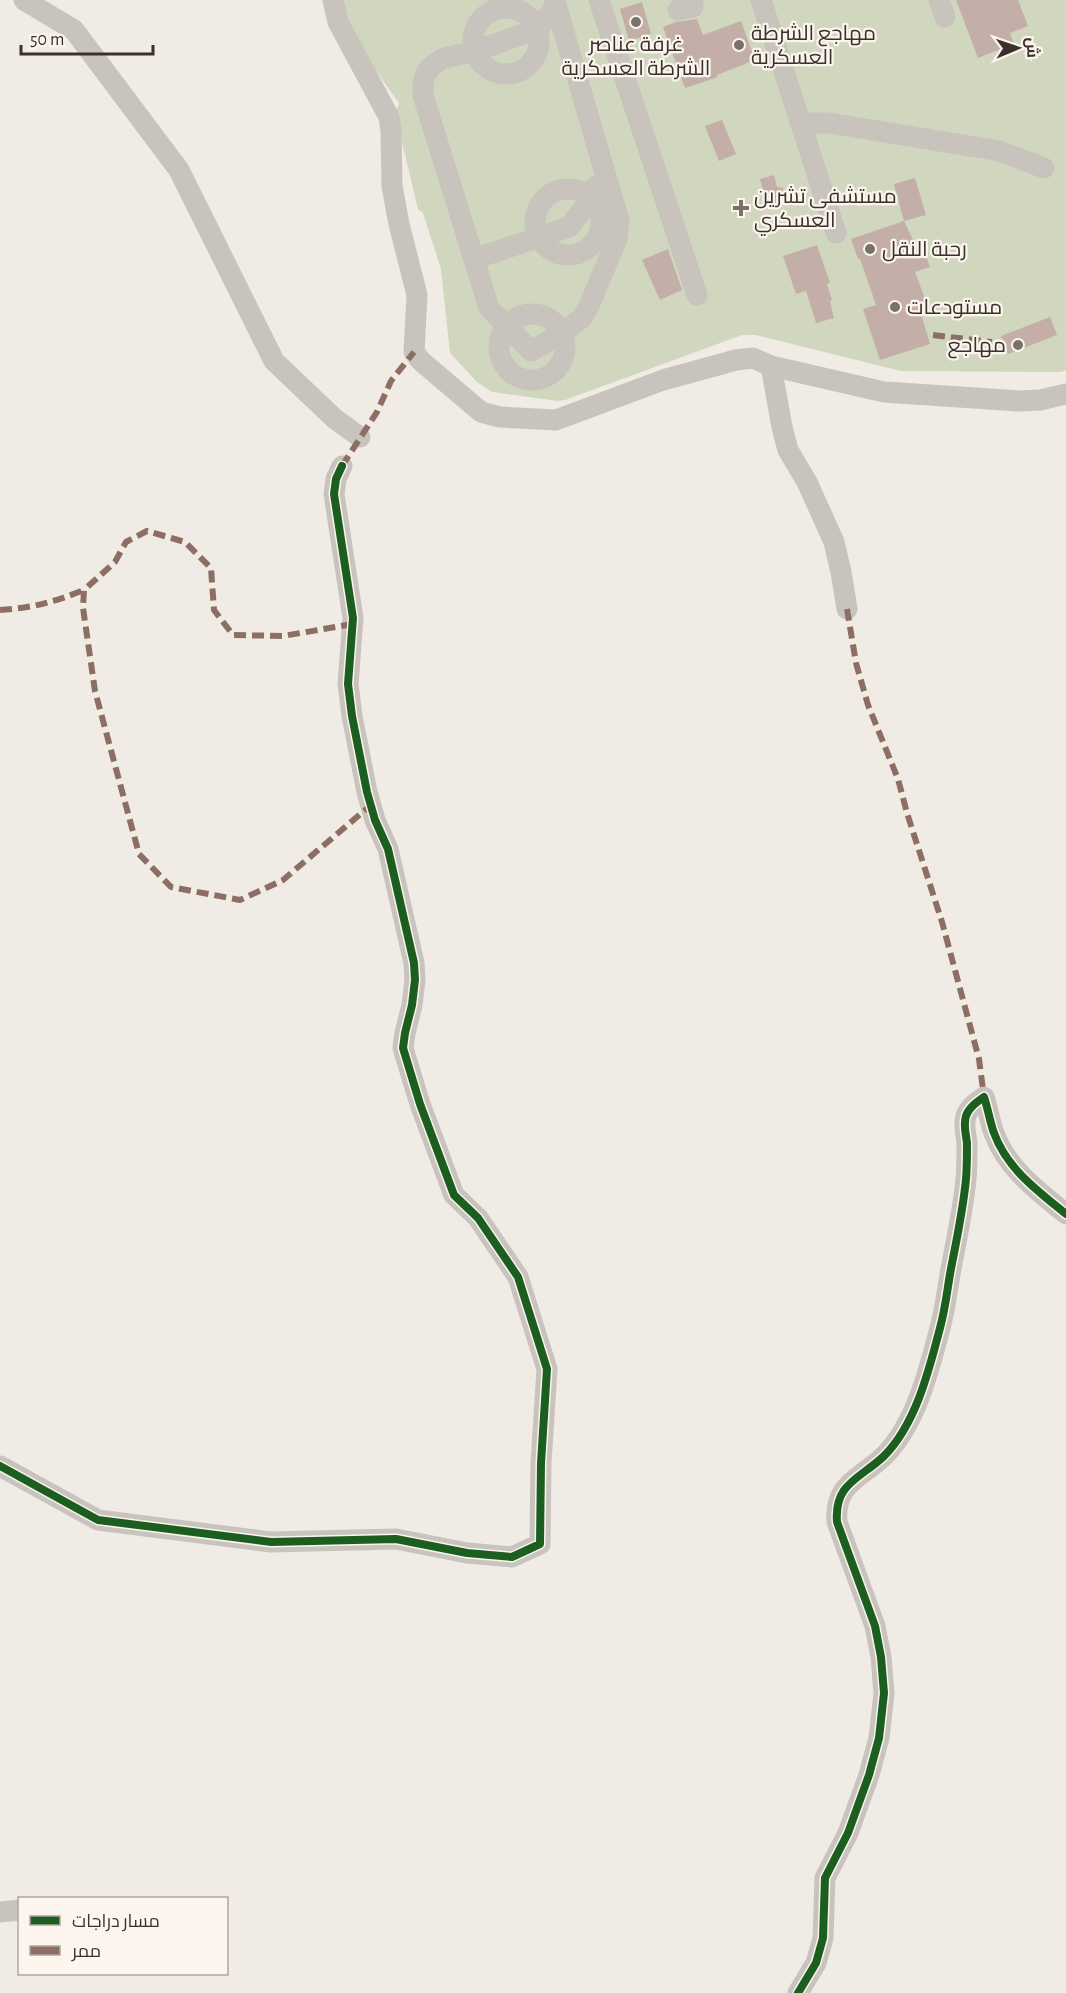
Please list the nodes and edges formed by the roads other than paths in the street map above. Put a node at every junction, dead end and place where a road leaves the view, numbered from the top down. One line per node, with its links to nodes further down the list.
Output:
1 (24, 0): 20 (street)
2 (333, 0): 18 (street)
3 (598, 0): 15 (street)
4 (761, 0): 8 (street)
5 (556, 2): 6 (street); 10 (street)
6 (538, 29): 7 (street); 7 (street); 7 (street)
7 (475, 51): 14 (street)
8 (800, 123): 9 (street); 12 (street)
9 (1044, 168)
10 (604, 169): 11 (street); 17 (street)
11 (591, 197): 13 (street); 13 (street); 13 (street)
12 (836, 233)
13 (539, 237): 14 (street)
14 (474, 259): 16 (street)
15 (697, 295)
16 (506, 326): 17 (street); 17 (street); 17 (street)
17 (562, 333)
18 (771, 366): 19 (street); 22 (street)
19 (1066, 394)
20 (360, 437)
21 (342, 466): 24 (street)
22 (847, 609)
23 (1066, 1214): 27 (street)
24 (0, 1466)
25 (18, 1910): 26 (street)
26 (0, 1912)
27 (798, 1993)

